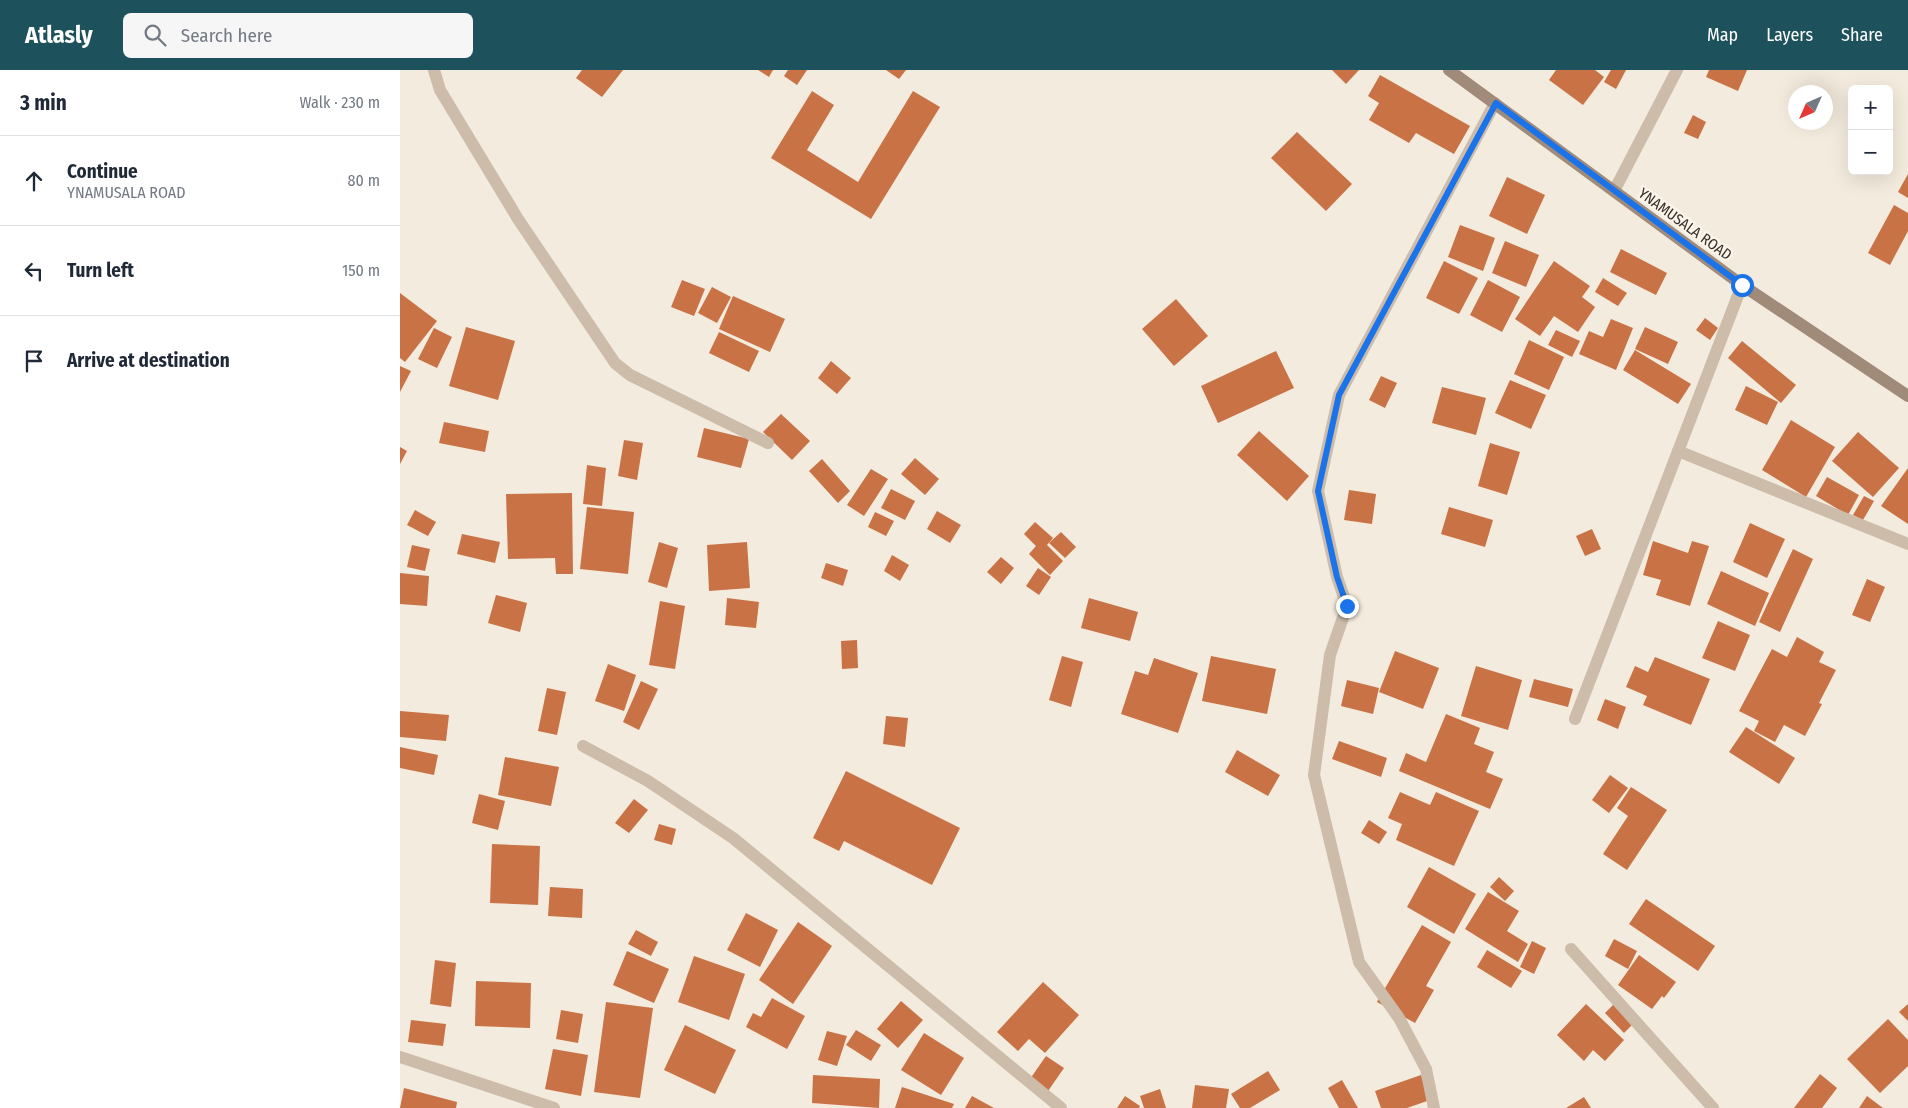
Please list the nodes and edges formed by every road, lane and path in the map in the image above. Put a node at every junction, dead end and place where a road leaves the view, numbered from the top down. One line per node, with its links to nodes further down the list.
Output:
1 (434, 70): 8 (street)
2 (1449, 70): 4 (main road, YNAMUSALA ROAD)
3 (1677, 70): 5 (street)
4 (1496, 103): 5 (main road, YNAMUSALA ROAD); 17 (street)
5 (1614, 191): 6 (main road, YNAMUSALA ROAD)
6 (1742, 285): 7 (main road, YNAMUSALA ROAD); 9 (street)
7 (1908, 396)
8 (768, 443)
9 (1678, 451): 10 (street); 11 (street)
10 (1908, 544)
11 (1575, 719)
12 (583, 746): 16 (street)
13 (1571, 949): 18 (street)
14 (400, 1057): 15 (street)
15 (554, 1108)
16 (1061, 1108)
17 (1434, 1108)
18 (1713, 1108)

